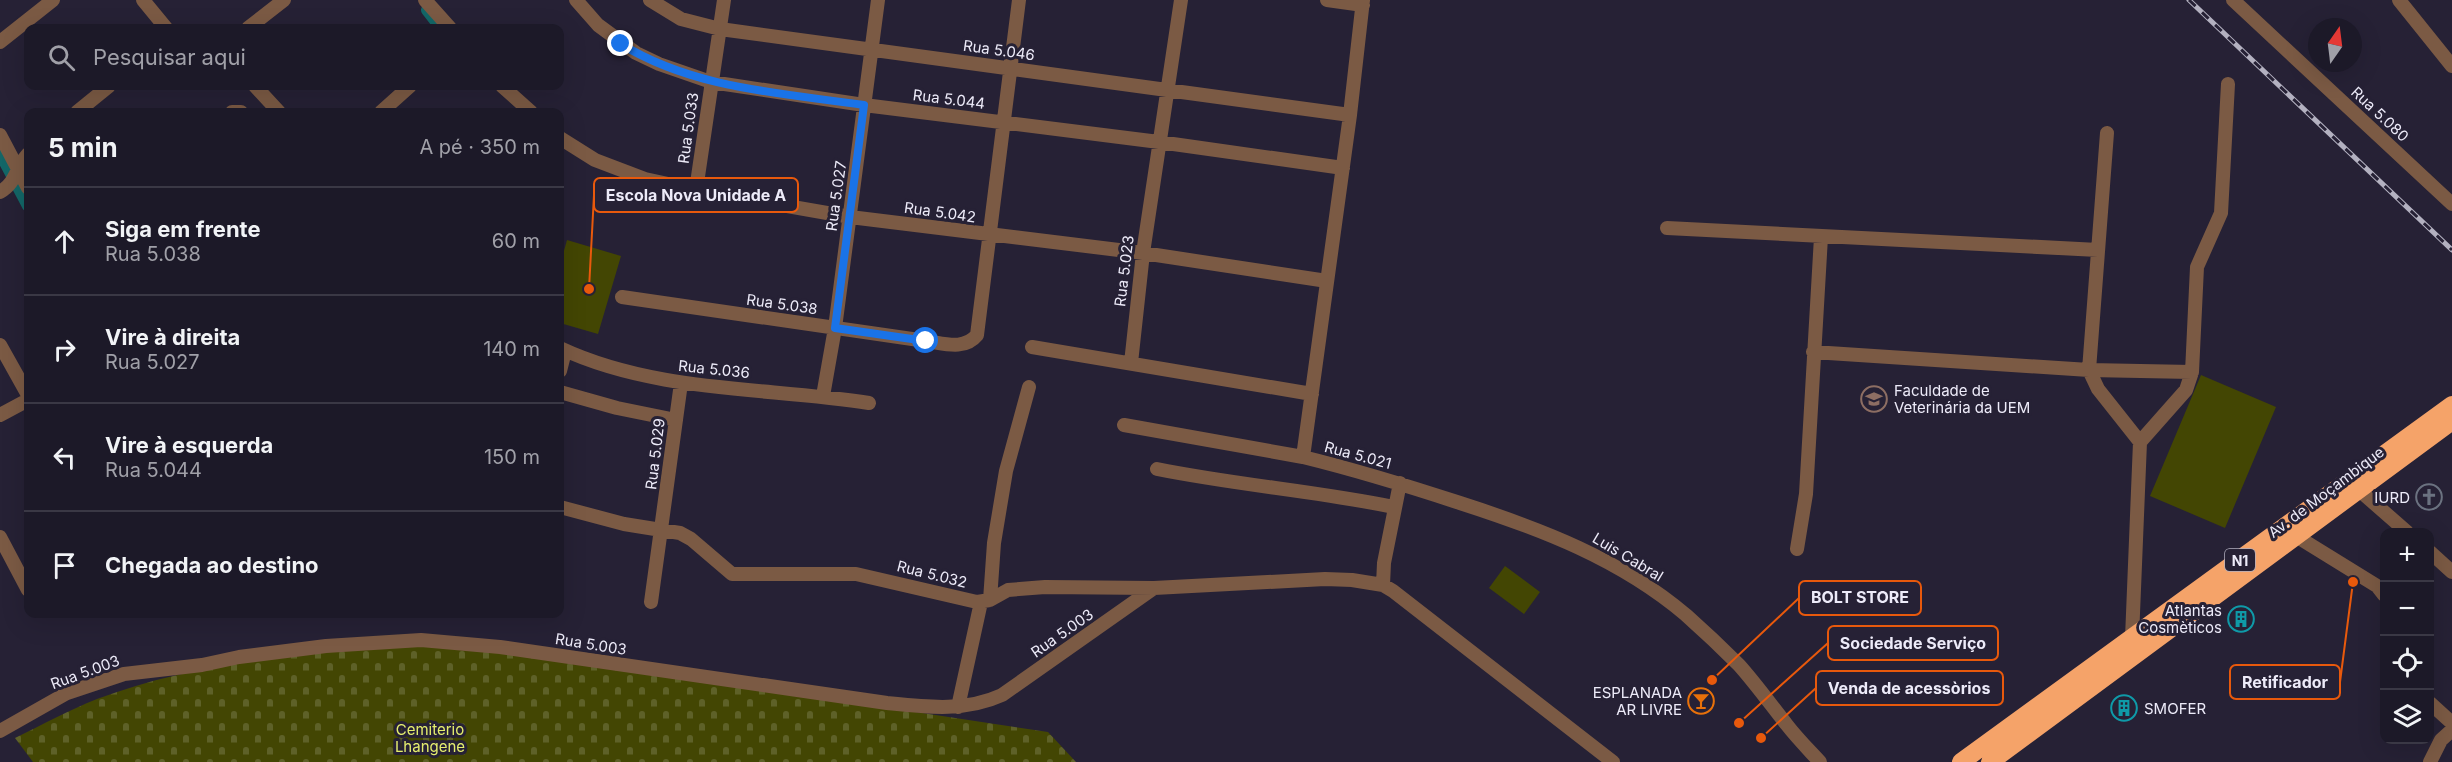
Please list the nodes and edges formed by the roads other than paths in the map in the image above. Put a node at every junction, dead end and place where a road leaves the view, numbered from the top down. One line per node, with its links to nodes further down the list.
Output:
1 (53, 0): 19 (street)
2 (143, 0): 15 (street)
3 (284, 0): 16 (street)
4 (425, 0): 17 (street)
5 (576, 0): 23 (street, Rua 5.044)
6 (650, 0): 18 (street, Rua 5.046)
7 (724, 0): 18 (street, Rua 5.033)
8 (878, 0): 20 (street, Rua 5.027)
9 (1019, 0): 22 (street)
10 (1181, 0): 29 (street, Rua 5.023)
11 (1327, 0): 14 (street)
12 (2233, 0): 47 (street, Rua 5.080)
13 (2400, 0): 21 (street)
14 (1363, 3): 35 (street, Rua 5.021)
15 (163, 24)
16 (253, 24)
17 (446, 24)
18 (720, 29): 20 (street, Rua 5.046); 23 (street, Rua 5.033)
19 (0, 42)
20 (871, 48): 22 (street, Rua 5.046); 30 (street, Rua 5.027)
21 (2452, 66)
22 (1011, 69): 29 (street, Rua 5.046); 36 (street)
23 (711, 82): 30 (street, Rua 5.044); 45 (street, Rua 5.033)
24 (2228, 84): 63 (street)
25 (104, 90): 31 (street)
26 (259, 90): 32 (street)
27 (406, 90): 33 (street)
28 (506, 90): 34 (street)
29 (1168, 90): 35 (street, Rua 5.046); 40 (street, Rua 5.023)
30 (864, 105): 36 (street, Rua 5.044); 48 (street, Rua 5.027)
31 (82, 108)
32 (275, 108)
33 (385, 108)
34 (527, 108)
35 (1350, 115): 43 (street, Rua 5.021)
36 (1003, 122): 40 (street, Rua 5.044); 50 (street)
37 (2107, 133): 52 (street)
38 (0, 135): 42 (street)
39 (564, 141): 45 (street, Rua 5.042)
40 (1159, 142): 43 (street, Rua 5.044); 53 (street, Rua 5.023)
41 (24, 160): 42 (street)
42 (18, 168): 44 (street); 46 (street)
43 (1343, 168): 54 (street, Rua 5.021)
44 (24, 180)
45 (696, 190): 48 (street, Rua 5.042)
46 (0, 192)
47 (2452, 204)
48 (850, 217): 50 (street, Rua 5.042); 56 (street, Rua 5.027)
49 (1667, 228): 51 (street)
50 (989, 235): 53 (street, Rua 5.042); 56 (street, Rua 5.038)
51 (1821, 237): 52 (street); 60 (street)
52 (2098, 250): 62 (street)
53 (1143, 253): 54 (street, Rua 5.042); 61 (street, Rua 5.023)
54 (1327, 281): 68 (street, Rua 5.021)
55 (622, 297): 56 (street, Rua 5.038)
56 (835, 328): 69 (street, Rua 5.027)
57 (0, 345): 66 (street)
58 (1032, 346): 61 (street)
59 (564, 351): 64 (street, Rua 5.036)
60 (1813, 352): 62 (street); 88 (street)
61 (1131, 363): 68 (street)
62 (2089, 370): 63 (street); 77 (street)
63 (2192, 372): 77 (street)
64 (681, 383): 69 (street, Rua 5.036); 74 (street, Rua 5.029)
65 (1029, 387): 95 (street)
66 (24, 388)
67 (564, 393): 74 (street)
68 (1312, 394): 78 (street, Rua 5.021)
69 (823, 396): 71 (street, Rua 5.036)
70 (24, 402): 73 (street)
71 (869, 404)
72 (2452, 405): 97 (highway, N1)
73 (0, 415)
74 (676, 420): 85 (street, Rua 5.029)
75 (2452, 421): 81 (highway, Av. de Moçambique)
76 (1124, 425): 78 (street)
77 (2140, 442): 97 (street)
78 (1303, 457): 80 (street, Rua 5.021)
79 (1157, 469): 82 (street)
80 (1400, 483): 82 (street, Rua 5.021); 103 (street, Luis Cabral)
81 (2359, 490): 84 (street); 86 (highway, Av. de Moçambique)
82 (1394, 507): 92 (street, Rua 5.021)
83 (564, 508): 85 (street, Rua 5.032)
84 (2402, 528)
85 (662, 530): 95 (street, Rua 5.032); 96 (street, Rua 5.029)
86 (2296, 536): 94 (street); 108 (highway, Av. de Moçambique)
87 (0, 537): 91 (street)
88 (1797, 549)
89 (2434, 556): 90 (street)
90 (2452, 572)
91 (24, 582)
92 (1383, 585): 93 (street); 104 (street)
93 (1154, 588): 95 (street); 98 (street, Rua 5.003)
94 (2380, 589)
95 (986, 601): 98 (street)
96 (651, 602)
97 (2132, 638): 107 (highway, N1)
98 (958, 707): 102 (street, Rua 5.003)
99 (2434, 707): 100 (street)
100 (2452, 723)
101 (2452, 729): 109 (street)
102 (0, 731)
103 (1792, 732): 105 (street, Luis Cabral); 106 (street, Luis Cabral)
104 (1613, 762)
105 (1808, 762)
106 (1820, 762)
107 (1961, 762)
108 (1990, 762)
109 (2430, 762)

